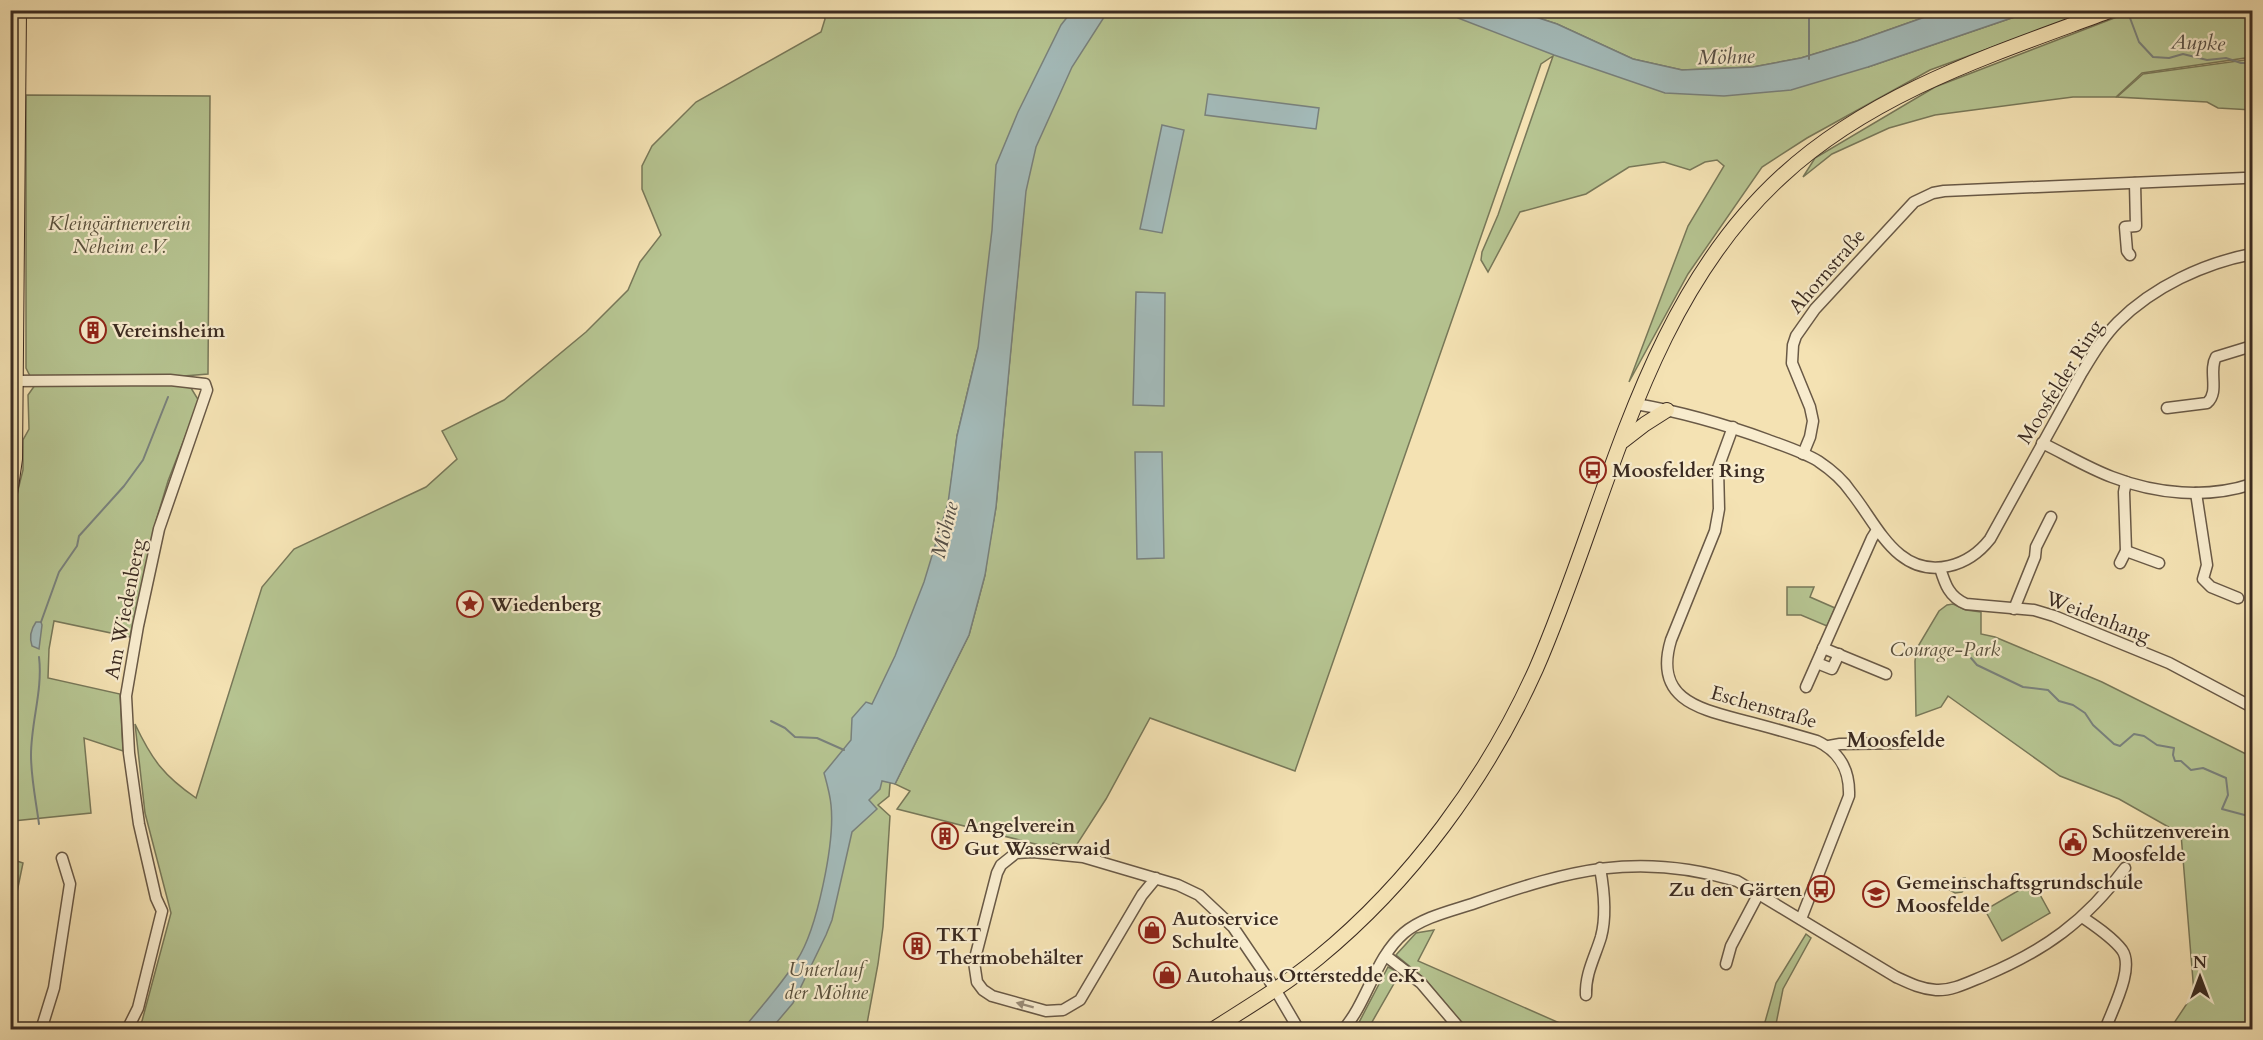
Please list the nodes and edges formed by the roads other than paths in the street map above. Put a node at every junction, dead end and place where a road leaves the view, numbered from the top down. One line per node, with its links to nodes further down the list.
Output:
1 (19, 10): 8 (main road)
2 (2112, 10): 9 (main road)
3 (2244, 178): 4 (street, Ahornstraße)
4 (2135, 183): 6 (street); 15 (street, Ahornstraße)
5 (2253, 254): 14 (street, Moosfelder Ring)
6 (2130, 255)
7 (2253, 346): 10 (street)
8 (13, 381): 19 (main road); 48 (street, Am Wiedenberg)
9 (1636, 404): 11 (street); 13 (main road)
10 (2167, 408)
11 (1667, 410): 12 (street); 13 (main road)
12 (1733, 427): 15 (street); 35 (street, Eschenstraße)
13 (1621, 442): 45 (main road)
14 (2042, 442): 16 (street); 25 (street, Moosfelder Ring)
15 (1803, 454): 21 (street)
16 (2126, 482): 18 (street); 22 (street)
17 (2253, 484): 18 (street)
18 (2196, 494): 26 (street)
19 (10, 495)
20 (2051, 517): 27 (street)
21 (1877, 530): 25 (street); 28 (street)
22 (2126, 551): 23 (street); 24 (street)
23 (2120, 563)
24 (2159, 563)
25 (1940, 568): 27 (street, Weidenhang)
26 (2238, 597)
27 (2014, 609): 33 (street, Weidenhang)
28 (1823, 648): 29 (street); 30 (street)
29 (1839, 654): 30 (street); 31 (street)
30 (1817, 663): 32 (street)
31 (1886, 674)
32 (1806, 687)
33 (2253, 707)
34 (1907, 743): 35 (street)
35 (1829, 746): 42 (street, Eschenstraße)
36 (62, 858): 47 (street)
37 (1600, 868): 40 (street); 43 (street); 46 (street)
38 (2125, 868): 41 (street)
39 (1156, 878): 39 (street, one-way to 39); 45 (street)
40 (1759, 893): 42 (street); 44 (street)
41 (2082, 917): 42 (street); 53 (street)
42 (1801, 919)
43 (1386, 956): 51 (street); 52 (street)
44 (1726, 964)
45 (1275, 989): 49 (main road); 50 (street)
46 (1586, 995)
47 (41, 1029)
48 (127, 1029)
49 (1212, 1029)
50 (1299, 1029)
51 (1343, 1029)
52 (1461, 1029)
53 (2105, 1029)

